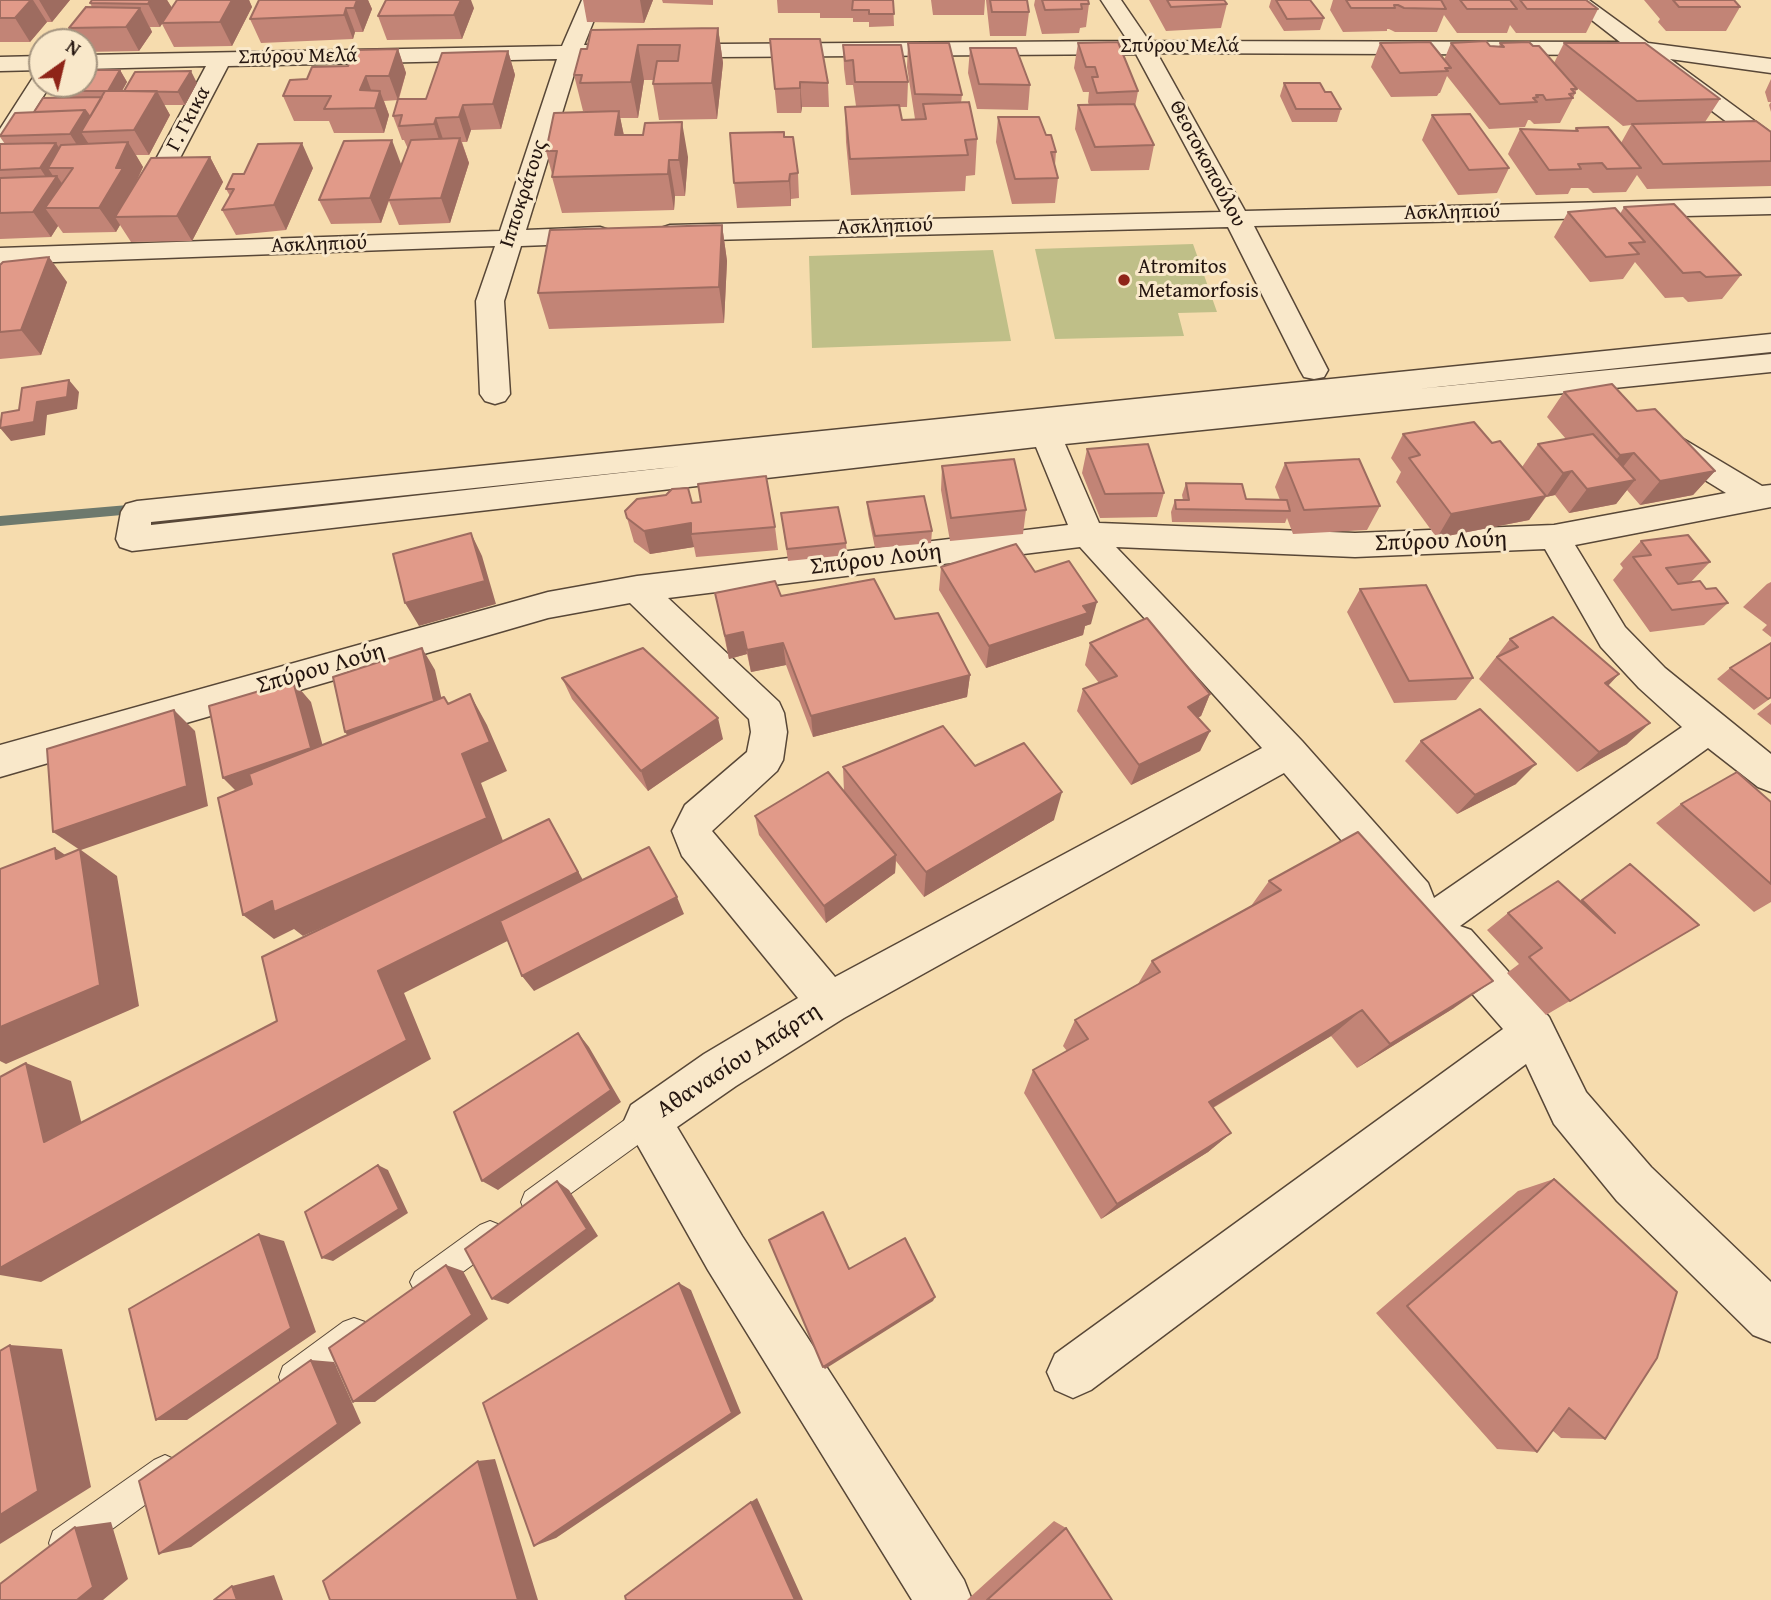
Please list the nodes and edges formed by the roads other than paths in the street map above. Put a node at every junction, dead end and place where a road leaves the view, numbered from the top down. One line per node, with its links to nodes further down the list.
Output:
1 (593, 0): 6 (street, Ιπποκράτους)
2 (1111, 0): 4 (street, Θεοτοκοπούλου)
3 (1576, 0): 5 (street)
4 (1143, 47): 5 (street, Σπύρου Μελά); 6 (street, Σπύρου Μελά); 16 (street, Θεοτοκοπούλου)
5 (1644, 49): 11 (street, Σπύρου Μελά); 13 (street)
6 (570, 52): 7 (street, Σπύρου Μελά); 19 (street, Ιπποκράτους)
7 (221, 59): 8 (street, Σπύρου Μελά); 20 (street, Γ. Γκικα)
8 (98, 62)
9 (28, 63): 10 (street)
10 (0, 64)
11 (1771, 66)
12 (31, 98): 14 (street)
13 (1771, 144)
14 (0, 148)
15 (1771, 206): 16 (street, Ασκληπιού)
16 (1236, 217): 17 (street, Ασκληπιού); 24 (street, Θεοτοκοπούλου)
17 (652, 234)
18 (624, 235): 19 (street, Ασκληπιού)
19 (510, 238): 20 (street, Ασκληπιού); 26 (street, Ιπποκράτους)
20 (118, 253): 21 (street, Ασκληπιού)
21 (0, 256)
22 (1771, 343): 29 (street)
23 (1771, 363): 25 (street)
24 (1314, 370)
25 (1572, 384): 27 (street); 29 (street)
26 (495, 394)
27 (1607, 406)
28 (1641, 427): 30 (street)
29 (1046, 436): 31 (street)
30 (1764, 497): 32 (street, Σπύρου Λούη)
31 (1088, 534): 32 (street, Σπύρου Λούη); 33 (street, Σπύρου Λούη); 35 (street)
32 (1554, 537): 34 (street)
33 (637, 589): 36 (street, Σπύρου Λούη); 39 (street)
34 (1709, 728): 37 (street); 38 (street)
35 (1289, 752): 38 (street); 39 (street, Αθανασίου Απάρτη)
36 (0, 761)
37 (1771, 775)
38 (1435, 920): 40 (street)
39 (830, 1003): 41 (street, Αθανασίου Απάρτη)
40 (1534, 1032): 42 (street); 43 (street)
41 (647, 1121): 44 (lane); 47 (street, Αθανασίου Απάρτη)
42 (1771, 1317)
43 (1073, 1372)
44 (268, 1396)
45 (190, 1453): 46 (lane)
46 (45, 1558)
47 (944, 1600)

